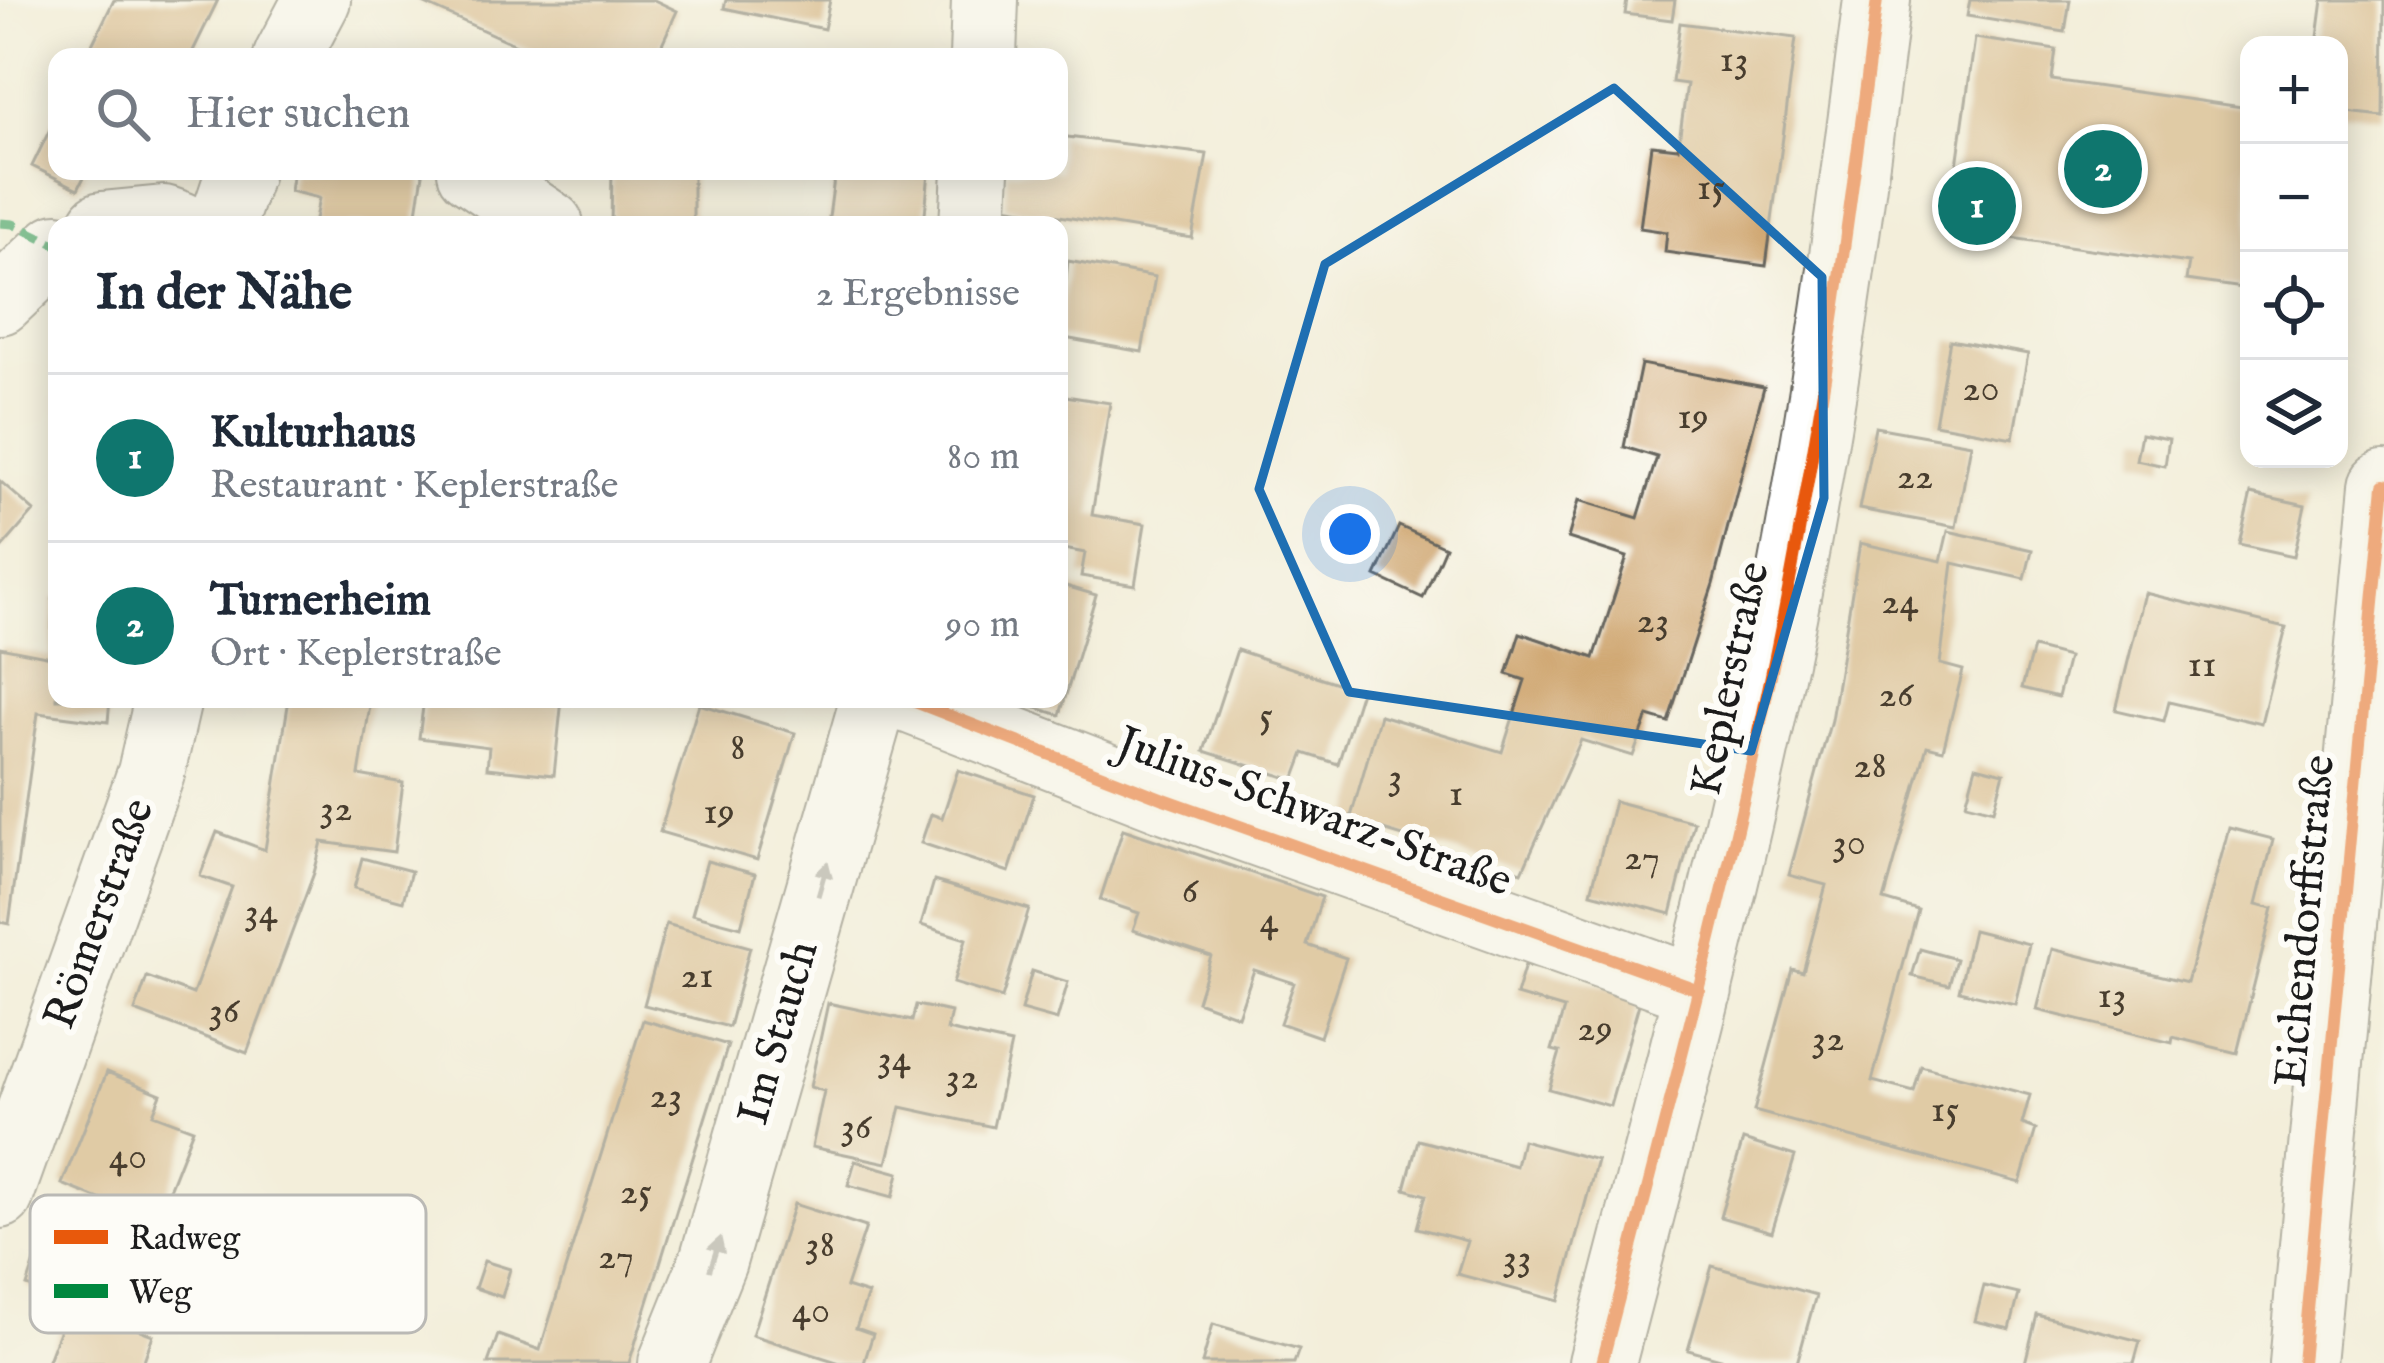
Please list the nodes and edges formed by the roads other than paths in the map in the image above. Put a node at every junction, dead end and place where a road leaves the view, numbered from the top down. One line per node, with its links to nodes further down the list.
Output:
1 (985, 0): 3 (street)
2 (1877, 0): 16 (street, Keplerstraße)
3 (983, 48)
4 (237, 180): 7 (street)
5 (484, 180): 8 (street)
6 (976, 180): 9 (street)
7 (225, 216)
8 (537, 216)
9 (974, 216)
10 (48, 256): 11 (street)
11 (0, 301)
12 (2384, 485): 17 (street, Eichendorffstraße)
13 (166, 708): 18 (street, Römerstraße)
14 (871, 708): 19 (street, Im Stauch, one-way to 14)
15 (930, 708): 16 (street, Julius-Schwarz-Straße)
16 (1699, 990): 20 (street, Keplerstraße)
17 (2358, 1029): 21 (street, Eichendorffstraße)
18 (0, 1195)
19 (673, 1363)
20 (1602, 1363)
21 (2302, 1363)

